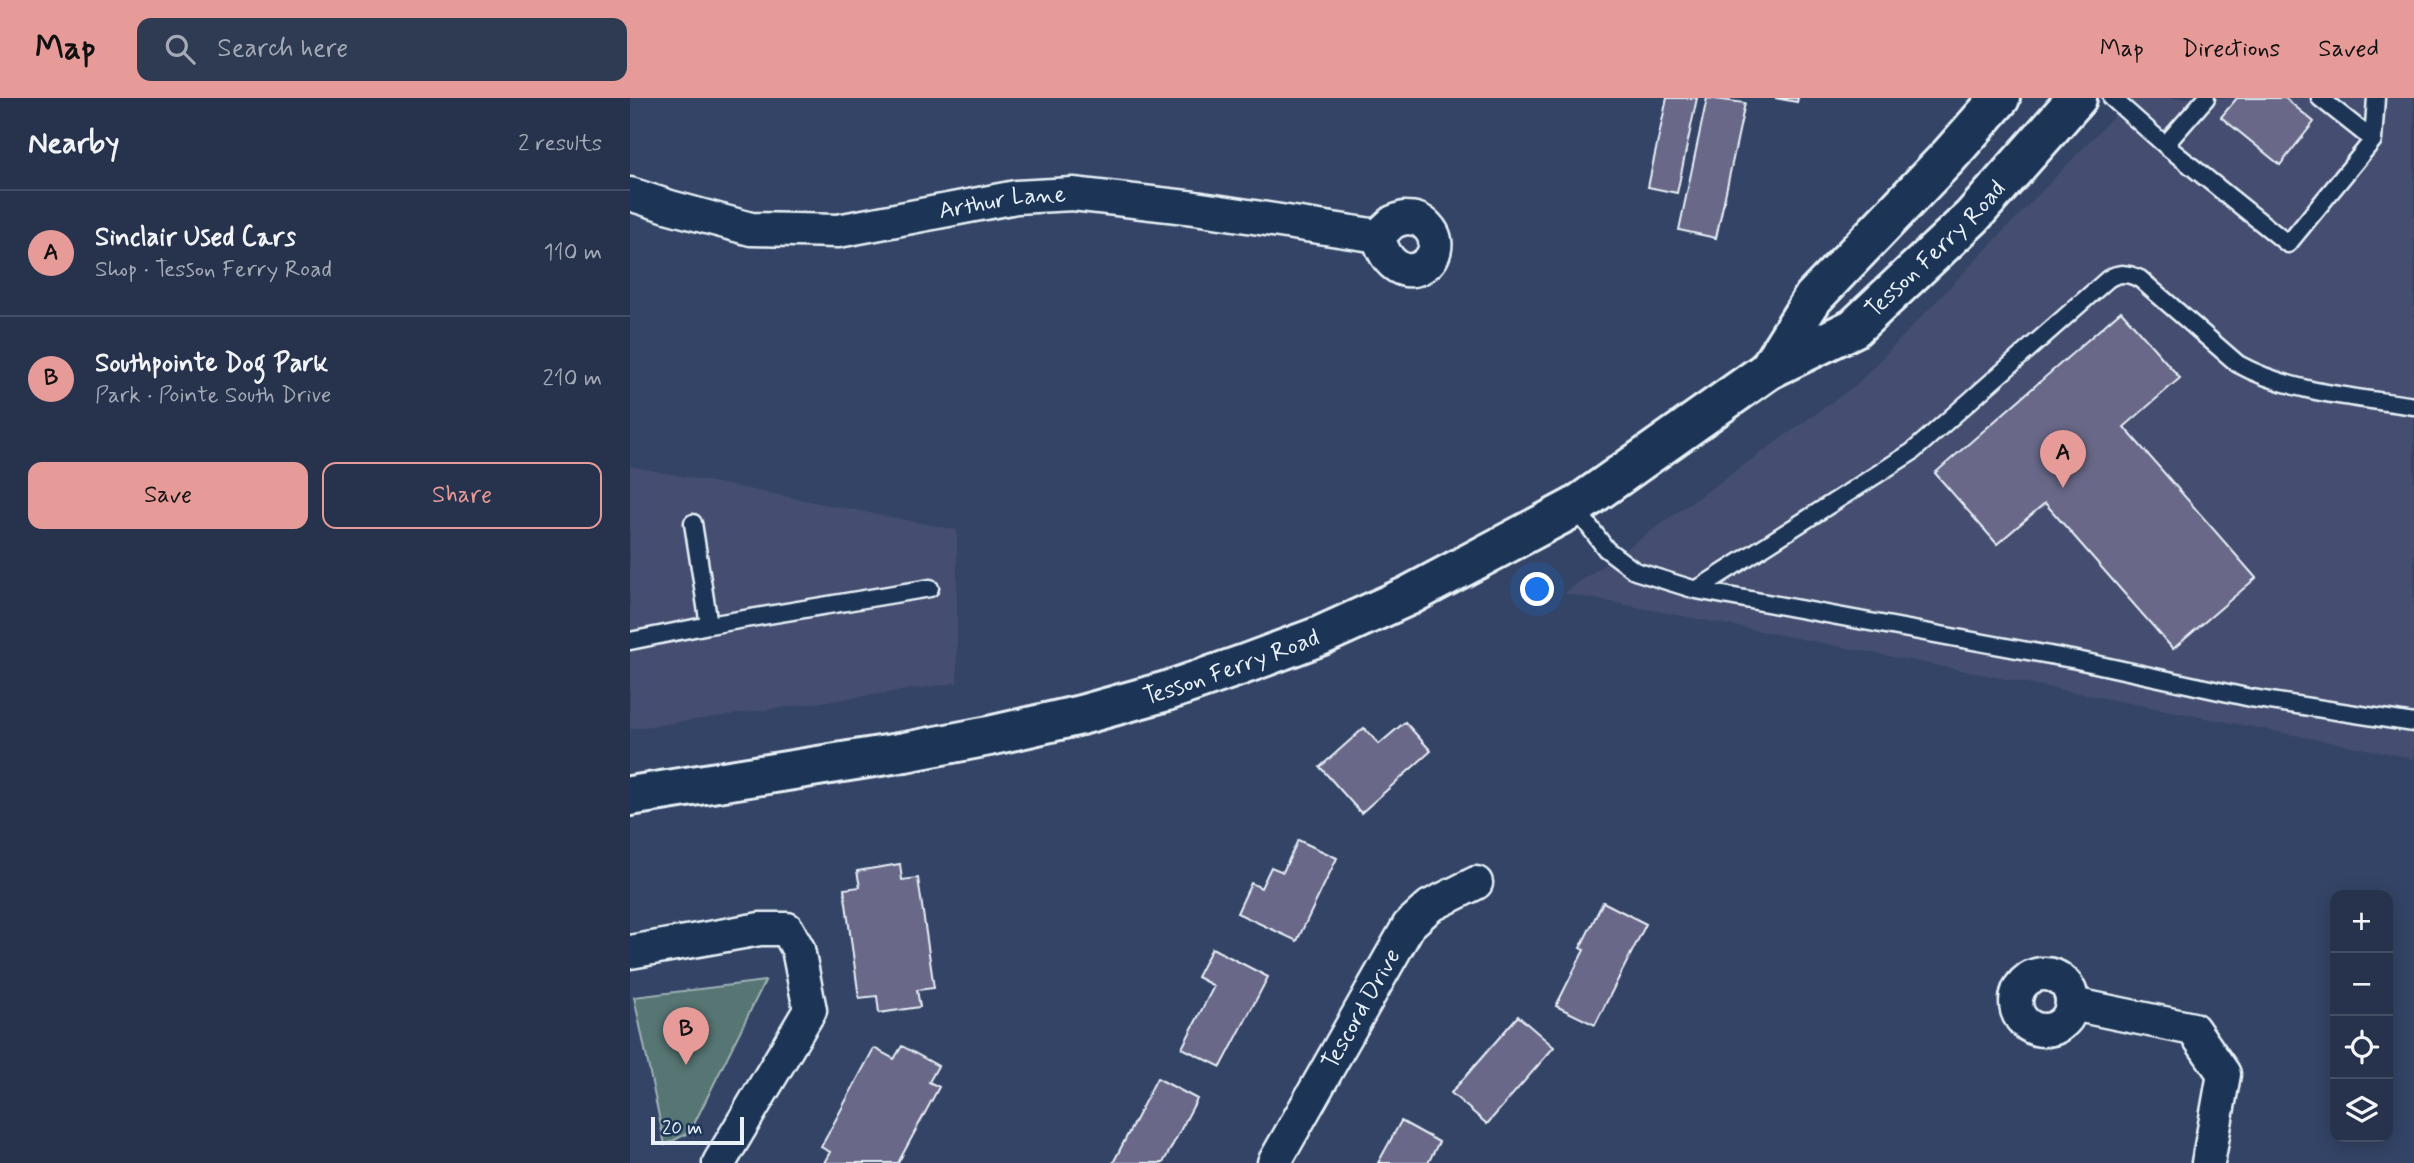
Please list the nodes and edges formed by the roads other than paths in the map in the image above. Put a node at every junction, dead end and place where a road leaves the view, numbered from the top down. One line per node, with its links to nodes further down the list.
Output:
1 (2000, 98): 11 (main road, Tesson Ferry Road)
2 (2077, 98): 11 (main road, Tesson Ferry Road)
3 (2112, 98): 8 (lane)
4 (2206, 98): 8 (lane)
5 (2320, 98): 7 (lane)
6 (2375, 98): 7 (lane)
7 (2372, 140): 8 (lane)
8 (2165, 145)
9 (630, 194): 10 (street, Arthur Lane)
10 (1378, 236)
11 (1768, 369): 13 (main road, Tesson Ferry Road)
12 (2414, 407): 16 (lane)
13 (1575, 507): 16 (lane); 20 (main road, Tesson Ferry Road)
14 (693, 523): 17 (lane)
15 (930, 588): 17 (lane)
16 (1696, 590): 19 (lane)
17 (709, 625): 18 (lane)
18 (630, 641)
19 (2414, 723)
20 (630, 796)
21 (1476, 883): 25 (street, Tescord Drive)
22 (630, 952): 24 (street)
23 (2072, 1004): 26 (street)
24 (719, 1163)
25 (1274, 1163)
26 (2208, 1163)

